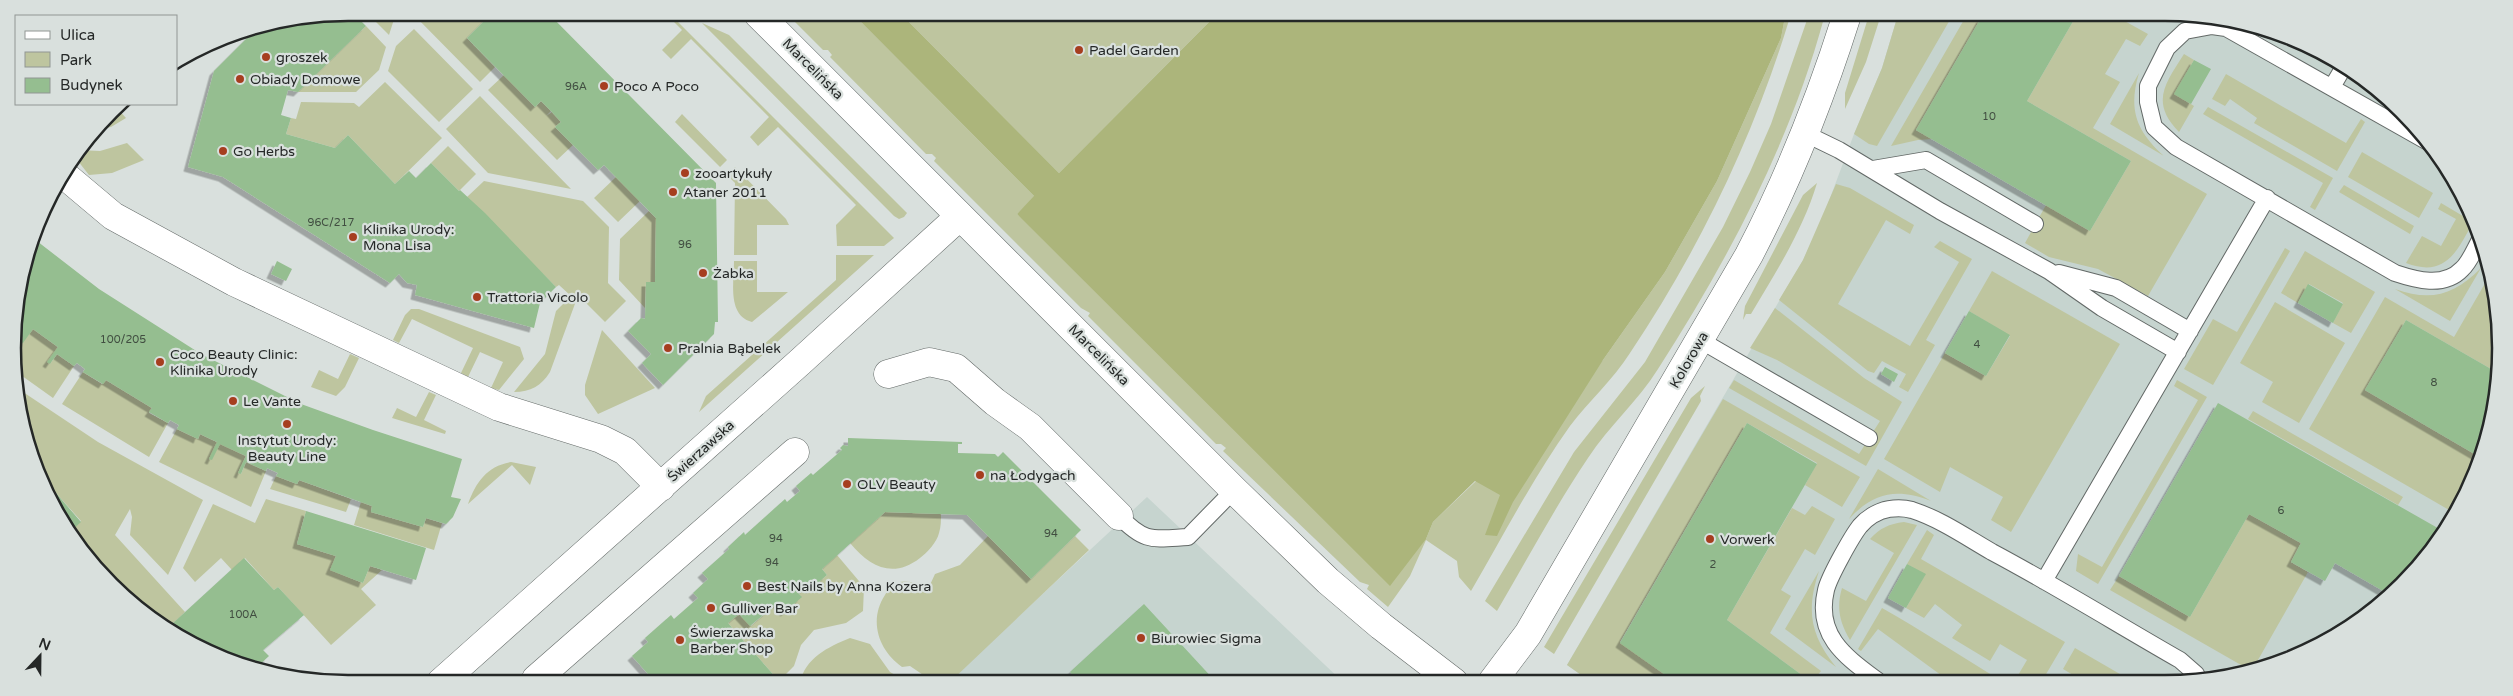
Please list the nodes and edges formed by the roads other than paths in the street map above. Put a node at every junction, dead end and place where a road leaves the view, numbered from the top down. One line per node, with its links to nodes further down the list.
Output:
1 (765, 21): 10 (street, Marcelińska)
2 (1845, 21): 6 (street, Kolorowa)
3 (2340, 72): 4 (lane)
4 (2332, 87): 5 (lane); 9 (lane)
5 (2410, 131)
6 (1806, 134): 7 (lane); 15 (street, Kolorowa)
7 (1873, 169): 11 (lane); 13 (lane)
8 (69, 179): 20 (street)
9 (2267, 198): 12 (lane); 14 (lane)
10 (960, 216): 20 (street, Świerzawska); 21 (street, Marcelińska)
11 (2035, 224)
12 (2475, 247)
13 (2049, 271): 14 (lane); 16 (lane)
14 (2190, 331): 16 (lane)
15 (1700, 340): 18 (lane); 28 (street, Kolorowa)
16 (2178, 352): 23 (lane)
17 (888, 374): 22 (street)
18 (1869, 438)
19 (794, 452): 26 (street)
20 (661, 487): 25 (street, Świerzawska)
21 (1234, 490): 22 (lane); 27 (street, Marcelińska)
22 (1119, 516)
23 (2044, 581): 24 (lane); 29 (lane)
24 (2195, 673)
25 (449, 675)
26 (541, 675)
27 (1445, 675)
28 (1497, 675)
29 (1870, 675)

